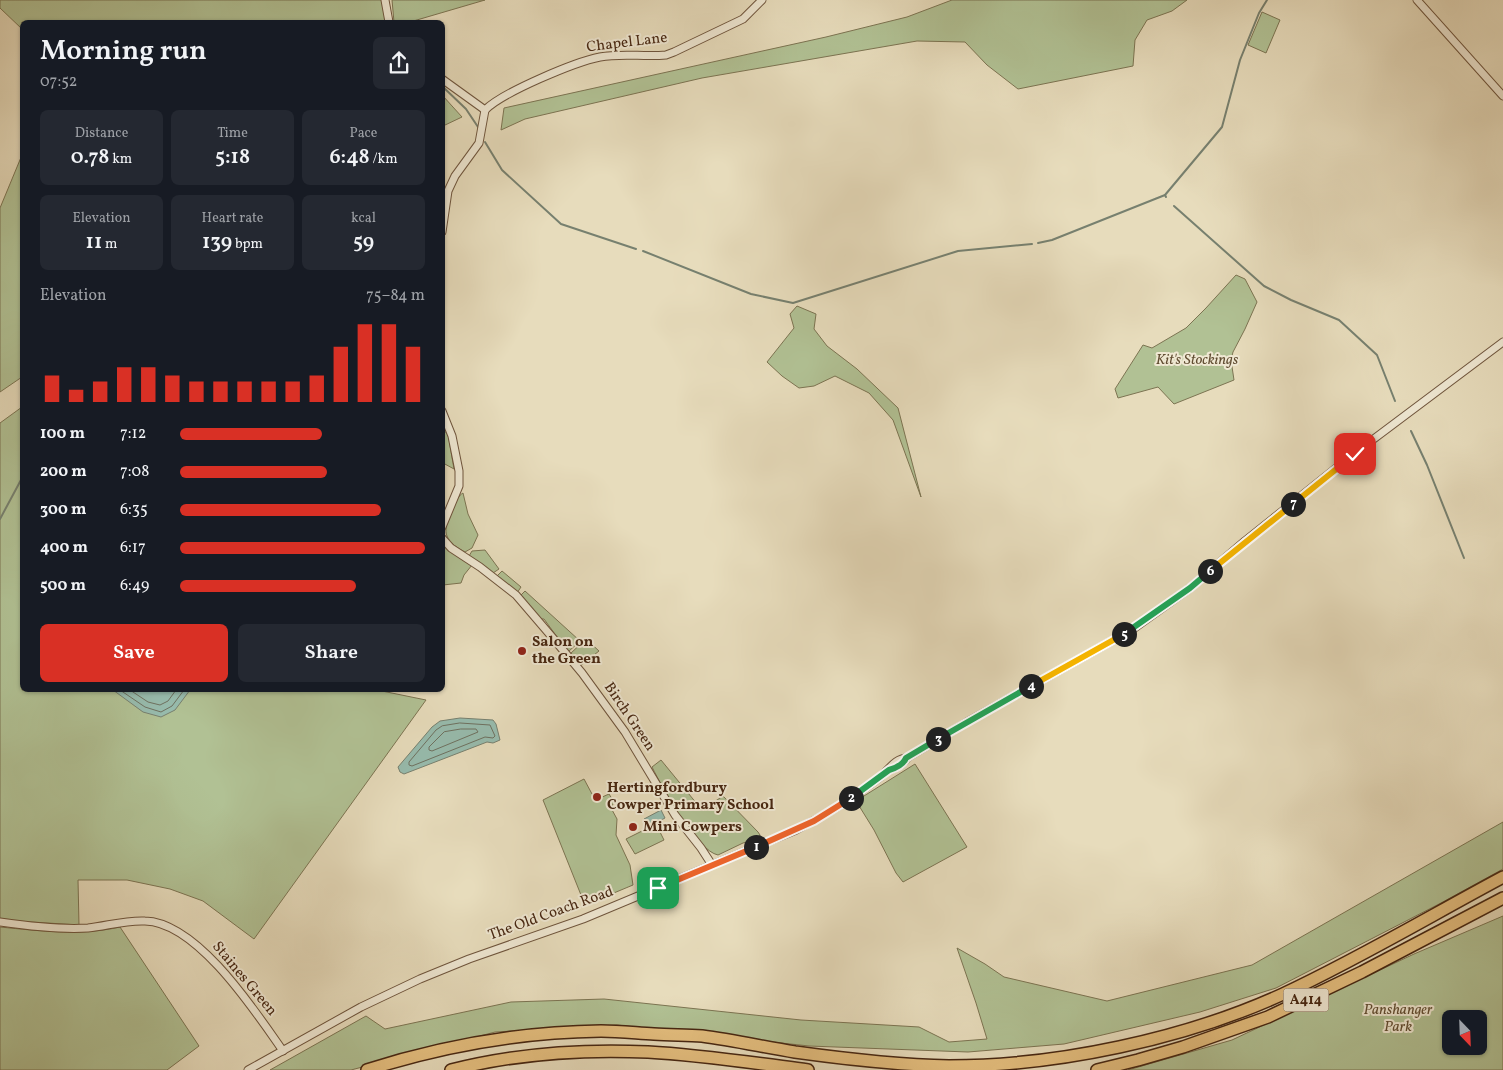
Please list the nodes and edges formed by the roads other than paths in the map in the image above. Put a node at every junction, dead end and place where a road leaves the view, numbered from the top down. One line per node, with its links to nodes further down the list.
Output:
1 (385, 0): 4 (street)
2 (762, 0): 7 (street, Chapel Lane)
3 (1417, 0): 6 (street)
4 (389, 20)
5 (445, 81): 7 (street)
6 (1503, 96)
7 (486, 110): 8 (street)
8 (445, 212)
9 (1503, 342): 13 (street, The Old Coach Road)
10 (445, 424): 11 (street)
11 (445, 520)
12 (445, 540): 13 (street, Birch Green)
13 (712, 865): 17 (street, The Old Coach Road)
14 (1503, 877): 19 (highway, A414)
15 (1503, 898): 22 (highway, A414)
16 (0, 922): 17 (street, Staines Green)
17 (283, 1051): 18 (street, The Old Coach Road)
18 (248, 1070)
19 (367, 1070)
20 (451, 1070): 21 (highway)
21 (808, 1070)
22 (1097, 1070)

